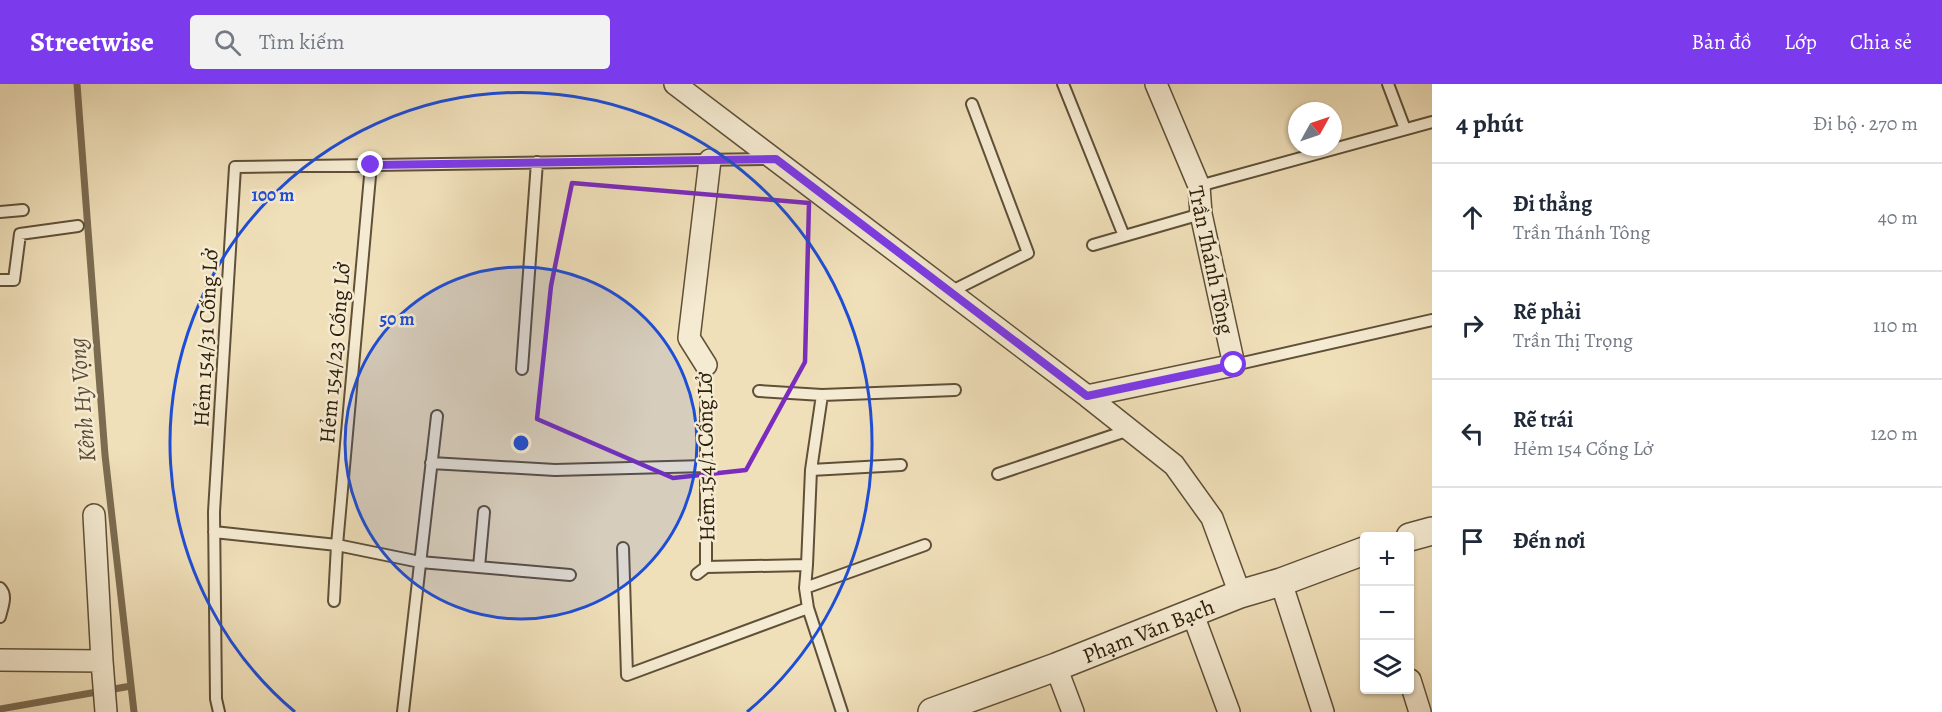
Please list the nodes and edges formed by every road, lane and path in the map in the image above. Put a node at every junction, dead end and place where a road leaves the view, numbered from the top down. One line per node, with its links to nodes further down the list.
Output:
1 (675, 84): 8 (street)
2 (1063, 84): 17 (lane)
3 (1156, 84): 12 (street, Trần Thánh Tông)
4 (1388, 84): 7 (lane)
5 (972, 104): 20 (lane)
6 (1432, 122): 7 (lane)
7 (1405, 129): 12 (lane)
8 (776, 159): 9 (lane); 20 (street)
9 (710, 160): 10 (lane); 22 (street, Hẻm 154/1 Cống Lở)
10 (537, 162): 11 (lane); 24 (lane)
11 (371, 165): 39 (lane, Hẻm 154/31 Cống Lở); 41 (lane, Hẻm 154/23 Cống Lở)
12 (1199, 186): 15 (street, Trần Thánh Tông)
13 (23, 210): 14 (lane)
14 (0, 212)
15 (1201, 214): 17 (lane); 23 (street, Trần Thánh Tông)
16 (78, 226): 19 (lane)
17 (1124, 236): 18 (lane)
18 (1092, 245)
19 (0, 280)
20 (950, 292): 28 (street)
21 (1432, 320): 23 (lane)
22 (706, 365): 33 (lane, Hẻm 154/1 Cống Lở)
23 (1234, 365): 28 (street, Trần Thánh Tông)
24 (522, 369)
25 (955, 390): 27 (lane)
26 (759, 391): 27 (lane)
27 (822, 395): 34 (lane)
28 (1087, 396): 30 (street)
29 (437, 416): 31 (lane)
30 (1129, 430): 35 (lane); 54 (street)
31 (431, 463): 33 (lane); 45 (lane)
32 (901, 465): 34 (lane)
33 (706, 466): 48 (lane, Hẻm 154/1 Cống Lở)
34 (811, 470): 46 (lane)
35 (998, 474)
36 (484, 512): 47 (lane)
37 (94, 515): 60 (street)
38 (1432, 531): 40 (street)
39 (214, 532): 41 (lane); 64 (lane, Hẻm 154/31 Cống Lở)
40 (1414, 536)
41 (337, 545): 45 (lane); 55 (lane, Hẻm 154/23 Cống Lở)
42 (926, 545): 53 (lane)
43 (623, 548): 56 (lane)
44 (1360, 553): 51 (street, Phạm Văn Bạch)
45 (420, 562): 47 (lane); 65 (lane)
46 (807, 565): 48 (lane); 53 (lane)
47 (478, 567): 50 (lane)
48 (706, 567): 49 (lane, Hẻm 154/1 Cống Lở)
49 (697, 574)
50 (570, 575)
51 (1281, 582): 54 (street, Phạm Văn Bạch); 70 (street)
52 (0, 588): 58 (lane)
53 (805, 588): 56 (lane)
54 (1240, 594): 57 (street, Phạm Văn Bạch)
55 (334, 601)
56 (808, 608): 66 (lane)
57 (1192, 612): 61 (street, Phạm Văn Bạch); 69 (street)
58 (0, 617)
59 (0, 660): 60 (street)
60 (102, 661): 63 (street)
61 (1056, 667): 67 (street, Phạm Văn Bạch); 68 (street)
62 (1414, 693): 71 (street)
63 (106, 712)
64 (219, 712)
65 (403, 712)
66 (842, 712)
67 (932, 712)
68 (1073, 712)
69 (1230, 712)
70 (1323, 712)
71 (1420, 712)

